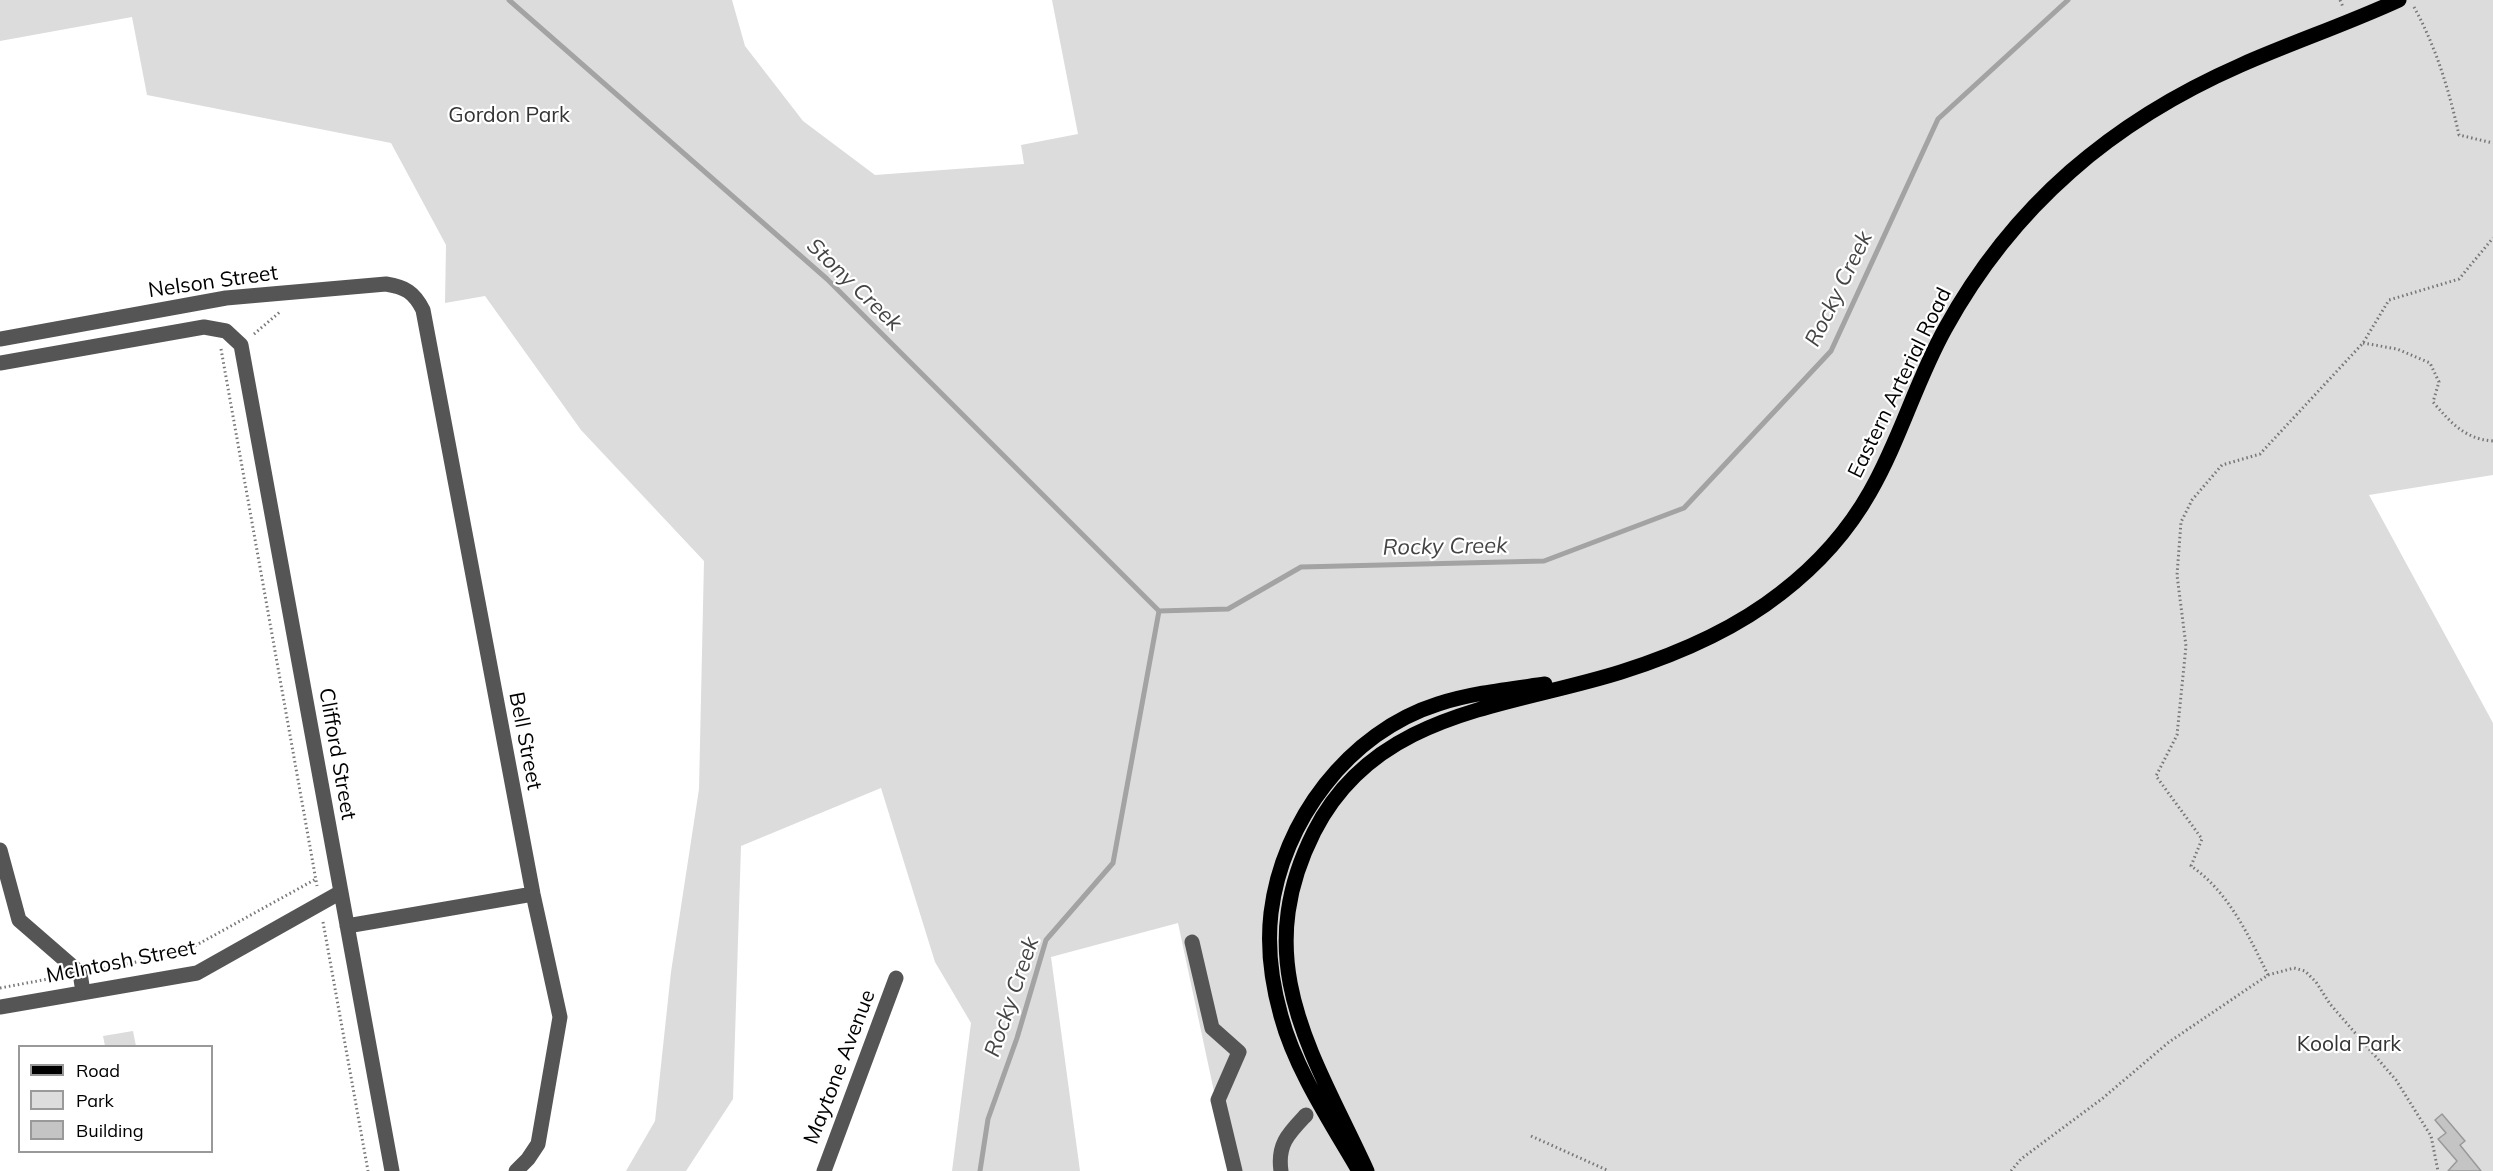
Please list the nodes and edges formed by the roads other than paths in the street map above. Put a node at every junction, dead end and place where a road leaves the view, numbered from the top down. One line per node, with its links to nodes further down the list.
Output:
1 (2399, 0): 6 (main road, Eastern Arterial Road)
2 (423, 310): 3 (street, Nelson Street); 9 (street, Bell Street)
3 (0, 339)
4 (242, 345): 5 (street, Nelson Street); 8 (street, Clifford Street)
5 (0, 363)
6 (1619, 673): 21 (main road, Eastern Arterial Road); 22 (main road, Eastern Arterial Road)
7 (0, 850): 13 (street)
8 (341, 892): 10 (street, Clifford Street); 13 (street, McIntosh Street)
9 (533, 894): 10 (street); 17 (street, Bell Street)
10 (347, 926): 16 (street, Clifford Street)
11 (1192, 942): 19 (street)
12 (896, 978): 18 (street, Maytone Avenue)
13 (84, 992): 14 (street, McIntosh Street)
14 (0, 1007)
15 (1306, 1115): 20 (street)
16 (392, 1171)
17 (516, 1171)
18 (824, 1171)
19 (1234, 1171)
20 (1281, 1171)
21 (1358, 1171)
22 (1367, 1171)

